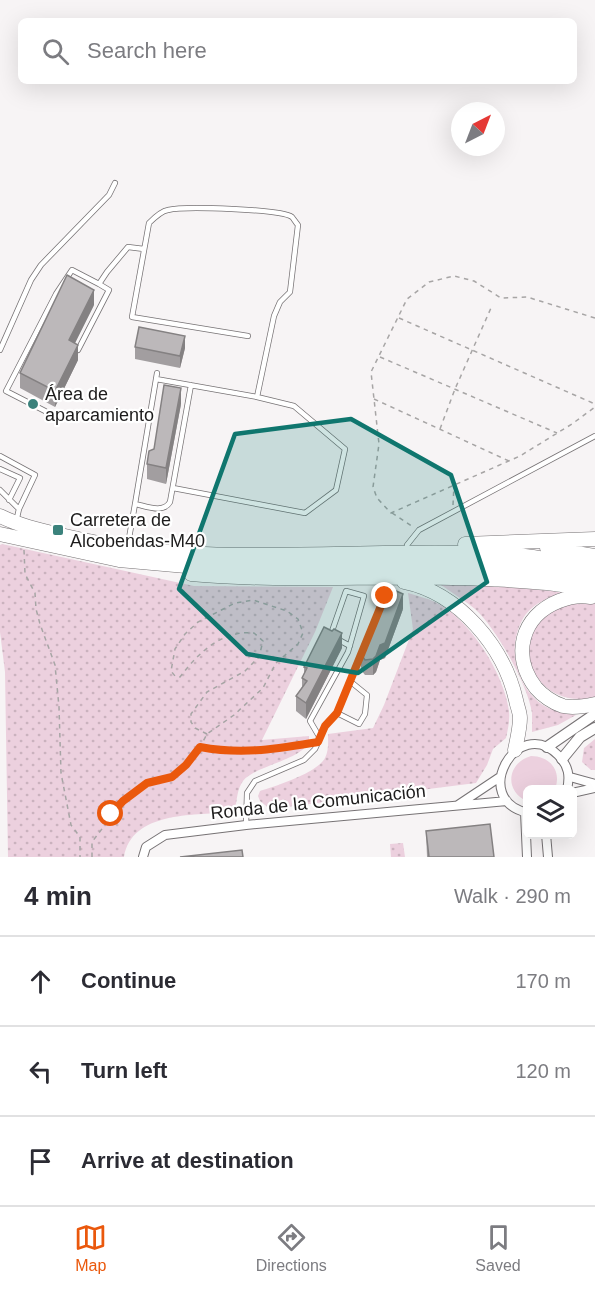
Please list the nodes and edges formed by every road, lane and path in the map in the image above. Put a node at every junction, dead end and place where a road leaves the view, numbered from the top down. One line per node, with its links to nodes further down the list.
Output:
1 (115, 183): 8 (lane)
2 (144, 249): 3 (lane); 7 (lane); 16 (lane)
3 (99, 284): 9 (lane); 19 (lane)
4 (491, 308): 10 (path)
5 (398, 318): 6 (path); 10 (path); 11 (path)
6 (595, 318)
7 (248, 336)
8 (0, 350)
9 (78, 350)
10 (472, 350): 15 (path); 18 (path)
11 (379, 357): 15 (path); 17 (path)
12 (157, 373): 13 (lane)
13 (156, 379): 14 (lane); 30 (lane)
14 (191, 385): 16 (lane); 27 (lane)
15 (455, 389): 20 (path); 21 (path)
16 (257, 397): 27 (lane)
17 (373, 399): 20 (path); 32 (path)
18 (595, 406): 21 (path)
19 (45, 411)
20 (440, 429): 24 (path)
21 (557, 433): 24 (path)
22 (595, 436): 31 (lane)
23 (0, 456): 34 (lane)
24 (509, 461): 26 (path)
25 (0, 469): 29 (lane)
26 (454, 484): 31 (path); 32 (path)
27 (173, 488): 30 (lane)
28 (0, 490): 29 (lane)
29 (9, 500): 34 (lane)
30 (135, 504): 41 (lane)
31 (453, 512): 35 (lane)
32 (391, 513): 35 (path)
33 (0, 516): 34 (highway)
34 (17, 516): 41 (highway)
35 (419, 530): 39 (lane)
36 (0, 534): 44 (highway)
37 (595, 539): 38 (highway)
38 (509, 544): 39 (highway); 43 (highway)
39 (407, 545): 42 (highway)
40 (24, 547): 74 (path)
41 (128, 549): 42 (highway)
42 (297, 555): 45 (highway)
43 (595, 556)
44 (119, 560): 46 (highway); 47 (highway)
45 (595, 570)
46 (381, 578): 48 (highway); 61 (highway)
47 (595, 580)
48 (595, 592)
49 (595, 598): 53 (highway)
50 (350, 646): 50 (lane); 58 (lane)
51 (364, 646): 52 (lane)
52 (351, 682): 54 (lane); 54 (lane)
53 (595, 704)
54 (337, 713): 58 (lane)
55 (595, 714): 60 (street)
56 (595, 728): 62 (street)
57 (207, 734): 57 (path); 59 (path)
58 (319, 740): 59 (path); 71 (lane)
59 (200, 747): 75 (path)
60 (547, 747): 61 (street); 62 (street)
61 (515, 750): 63 (street)
62 (562, 759): 64 (street)
63 (500, 777): 68 (street); 69 (street)
64 (570, 777): 65 (street); 66 (street)
65 (568, 785)
66 (595, 786): 67 (street)
67 (577, 792)
68 (507, 801): 69 (street, Ronda de la Comunicación); 70 (street)
69 (457, 806): 71 (street, Ronda de la Comunicación)
70 (523, 811)
71 (246, 825): 76 (street, Ronda de la Comunicación)
72 (527, 839): 77 (street)
73 (546, 839): 78 (street)
74 (80, 857)
75 (92, 857)
76 (143, 857)
77 (527, 857)
78 (548, 857)

